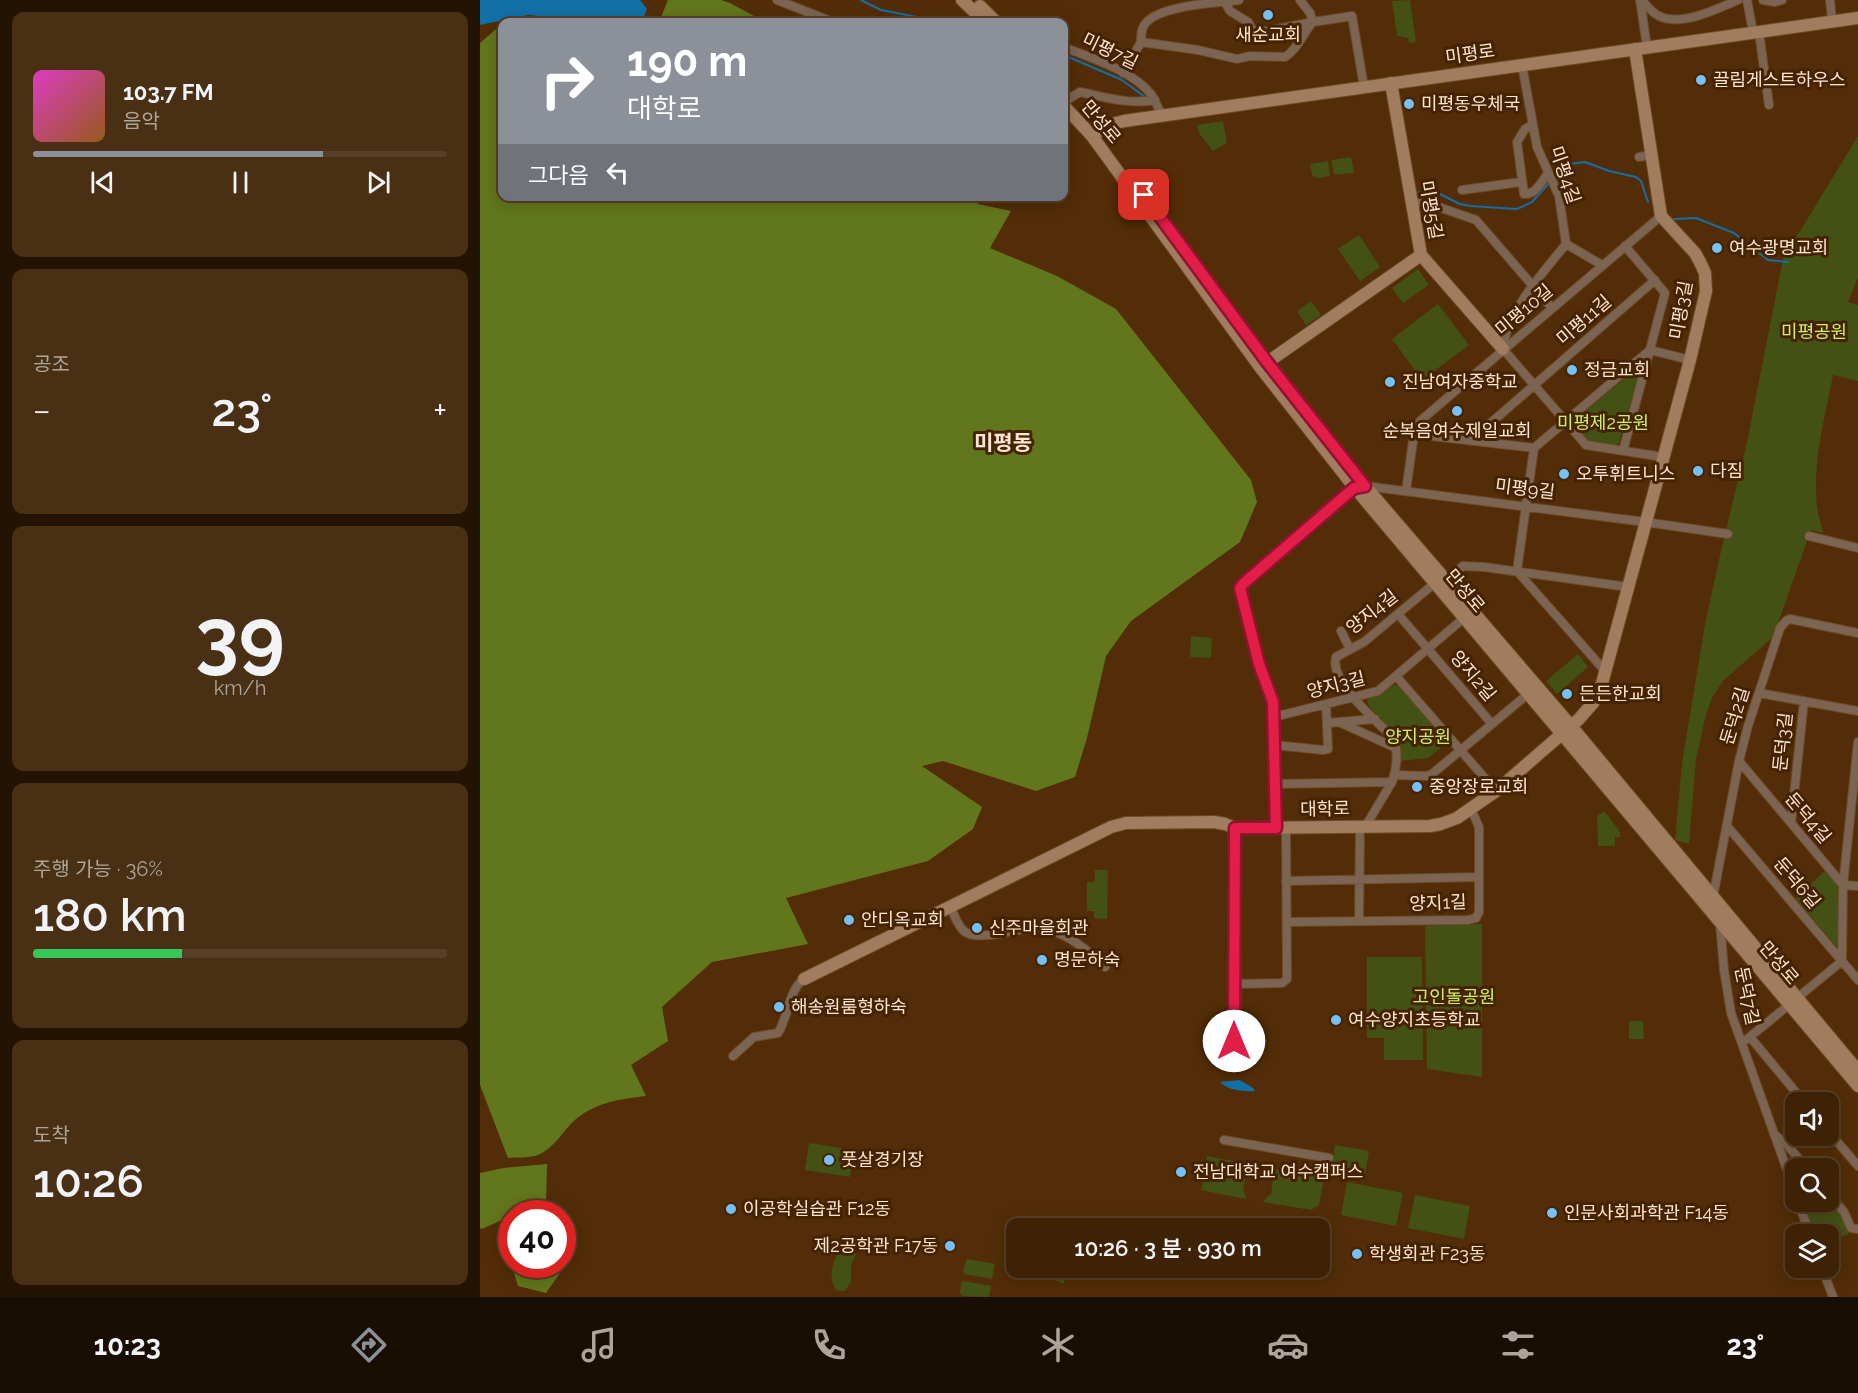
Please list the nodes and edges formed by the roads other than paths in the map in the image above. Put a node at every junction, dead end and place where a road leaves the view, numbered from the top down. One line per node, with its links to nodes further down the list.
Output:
1 (777, 0): 13 (street)
2 (962, 0): 14 (street)
3 (974, 0): 15 (street)
4 (1239, 0): 12 (street)
5 (1300, 0): 17 (street)
6 (1641, 0): 7 (street); 21 (street)
7 (1738, 0)
8 (1747, 0): 19 (street)
9 (1763, 0): 10 (street)
10 (1782, 0)
11 (1830, 0): 18 (street)
12 (1225, 2): 17 (street); 20 (street)
13 (823, 18)
14 (981, 18)
15 (992, 18)
16 (1858, 18): 18 (street, 미평로)
17 (1313, 21): 20 (street); 26 (street)
18 (1832, 21): 19 (street, 미평로)
19 (1756, 32): 21 (street, 미평로); 30 (street)
20 (1141, 42): 24 (street)
21 (1641, 48): 23 (street, 미평로); 38 (street)
22 (1068, 49): 24 (street, 미평7길)
23 (1522, 65): 25 (street, 미평로); 32 (street, 미평4길)
24 (1123, 73): 28 (street, 미평7길)
25 (1391, 83): 26 (street, 미평로); 37 (street, 미평5길)
26 (1365, 87): 31 (street, 미평로)
27 (1068, 99): 28 (street)
28 (1155, 100): 31 (street, 미평7길)
29 (1068, 104): 33 (street, 만성로)
30 (1769, 105)
31 (1162, 115): 33 (street, 미평로)
32 (1532, 125): 34 (street, 미평4길); 35 (street)
33 (1094, 133): 49 (street, 만성로)
34 (1550, 177): 35 (street); 39 (street, 미평4길)
35 (1521, 182): 36 (street)
36 (1462, 189)
37 (1412, 202): 41 (street, 미평5길); 44 (street)
38 (1661, 216): 40 (street, 미평10길); 48 (street, 미평3길)
39 (1566, 244): 42 (street); 44 (street)
40 (1625, 246): 42 (street, 미평10길); 43 (street)
41 (1421, 255): 46 (street, 미평5길); 49 (street)
42 (1602, 265): 45 (street, 미평10길)
43 (1655, 280): 47 (street); 50 (street, 미평11길)
44 (1533, 285): 45 (street); 46 (street)
45 (1552, 308): 46 (street, 미평10길)
46 (1503, 349): 50 (street); 52 (street, 미평10길)
47 (1650, 350): 48 (street); 51 (street); 55 (street)
48 (1689, 360): 56 (street, 미평3길)
49 (1264, 364): 57 (street, 만성로)
50 (1534, 385): 51 (street); 53 (street)
51 (1565, 422): 54 (street); 55 (street)
52 (1414, 434): 53 (street); 58 (street, 미평10길)
53 (1470, 441): 54 (street)
54 (1534, 448): 59 (street)
55 (1623, 451): 56 (street)
56 (1663, 457): 60 (street, 미평3길)
57 (1360, 487): 58 (street, 미평9길); 65 (street, 만성로); 81 (street)
58 (1406, 491): 59 (street, 미평9길)
59 (1526, 506): 60 (street, 미평9길); 64 (street)
60 (1645, 522): 61 (street, 미평9길); 66 (street, 미평3길)
61 (1728, 534)
62 (1809, 536): 63 (street)
63 (1858, 548)
64 (1517, 571): 65 (street); 66 (street); 73 (street)
65 (1440, 581): 67 (street, 양지4길); 68 (street, 만성로); 86 (street, 만성로)
66 (1628, 587): 73 (street, 미평3길)
67 (1398, 614): 71 (street); 72 (street, 양지4길)
68 (1464, 618): 71 (street, 양지3길); 76 (street, 만성로)
69 (1341, 631): 72 (street)
70 (1858, 633): 75 (street, 둔덕2길)
71 (1428, 649): 74 (street, 양지3길); 85 (street, 양지2길)
72 (1350, 650): 77 (street, 양지4길)
73 (1605, 671): 86 (street, 미평3길)
74 (1396, 675): 77 (street, 양지3길); 90 (street)
75 (1759, 693): 78 (street, 둔덕3길); 91 (street, 둔덕2길)
76 (1528, 694): 85 (street, 양지2길); 86 (street, 만성로)
77 (1354, 697): 79 (street, 양지3길); 82 (street)
78 (1804, 701): 80 (street, 둔덕3길); 96 (street, 둔덕3길)
79 (1326, 704): 81 (street, 양지3길); 84 (street)
80 (1858, 711)
81 (1274, 717): 88 (street)
82 (1375, 719): 83 (street); 89 (street)
83 (1340, 722): 84 (street); 89 (street)
84 (1327, 723): 88 (street)
85 (1492, 724): 90 (street, 양지2길)
86 (1566, 730): 94 (street, 대학로); 106 (street, 만성로); 108 (street, 만성로)
87 (1858, 742): 104 (street)
88 (1274, 745): 93 (street)
89 (1396, 748): 92 (street)
90 (1461, 750): 92 (street, 양지2길); 94 (street)
91 (1739, 762): 96 (street, 둔덕4길); 97 (street, 둔덕2길)
92 (1394, 779): 93 (street, 양지2길); 98 (street)
93 (1275, 784): 100 (street)
94 (1496, 791): 95 (street, 대학로)
95 (1471, 809): 98 (street, 대학로); 101 (street, 양지1길)
96 (1791, 823): 104 (street, 둔덕4길)
97 (1727, 826): 106 (street, 둔덕2길); 111 (street, 둔덕6길)
98 (1362, 827): 100 (street, 대학로); 102 (street)
99 (1235, 828): 100 (street, 대학로); 107 (street, 대학로); 115 (street)
100 (1281, 828): 103 (street)
101 (1479, 877): 102 (street, 양지1길); 109 (street, 양지1길)
102 (1359, 880): 103 (street, 양지1길); 109 (street)
103 (1286, 881): 110 (street)
104 (1843, 885): 105 (street); 111 (street, 둔덕6길)
105 (1858, 886)
106 (1713, 897): 116 (street, 만성로)
107 (950, 906): 112 (street); 113 (street, 대학로)
108 (1719, 919): 116 (street, 만성로); 119 (street, 둔덕7길)
109 (1359, 921): 110 (street, 양지1길)
110 (1287, 922): 115 (street)
111 (1842, 961): 114 (street, 둔덕6길); 116 (street)
112 (1105, 967)
113 (804, 979): 120 (street)
114 (1858, 980)
115 (1235, 984): 118 (street)
116 (1793, 1001): 117 (street, 둔덕7길); 121 (street, 만성로); 122 (street, 만성로)
117 (1750, 1037): 119 (street, 둔덕7길); 123 (street, 둔덕7길)
118 (1234, 1041)
119 (1741, 1044): 124 (street, 둔덕7길)
120 (733, 1056)
121 (1858, 1071)
122 (1858, 1086)
123 (1796, 1092)
124 (1773, 1132): 128 (street, 둔덕7길); 129 (street, 둔덕7길)
125 (1224, 1140): 127 (street)
126 (1839, 1144): 130 (street)
127 (1329, 1158)
128 (1798, 1158)
129 (1785, 1165)
130 (1858, 1166)
131 (1839, 1206): 132 (street)
132 (1858, 1229)
133 (1826, 1278): 134 (street)
134 (1833, 1297)

